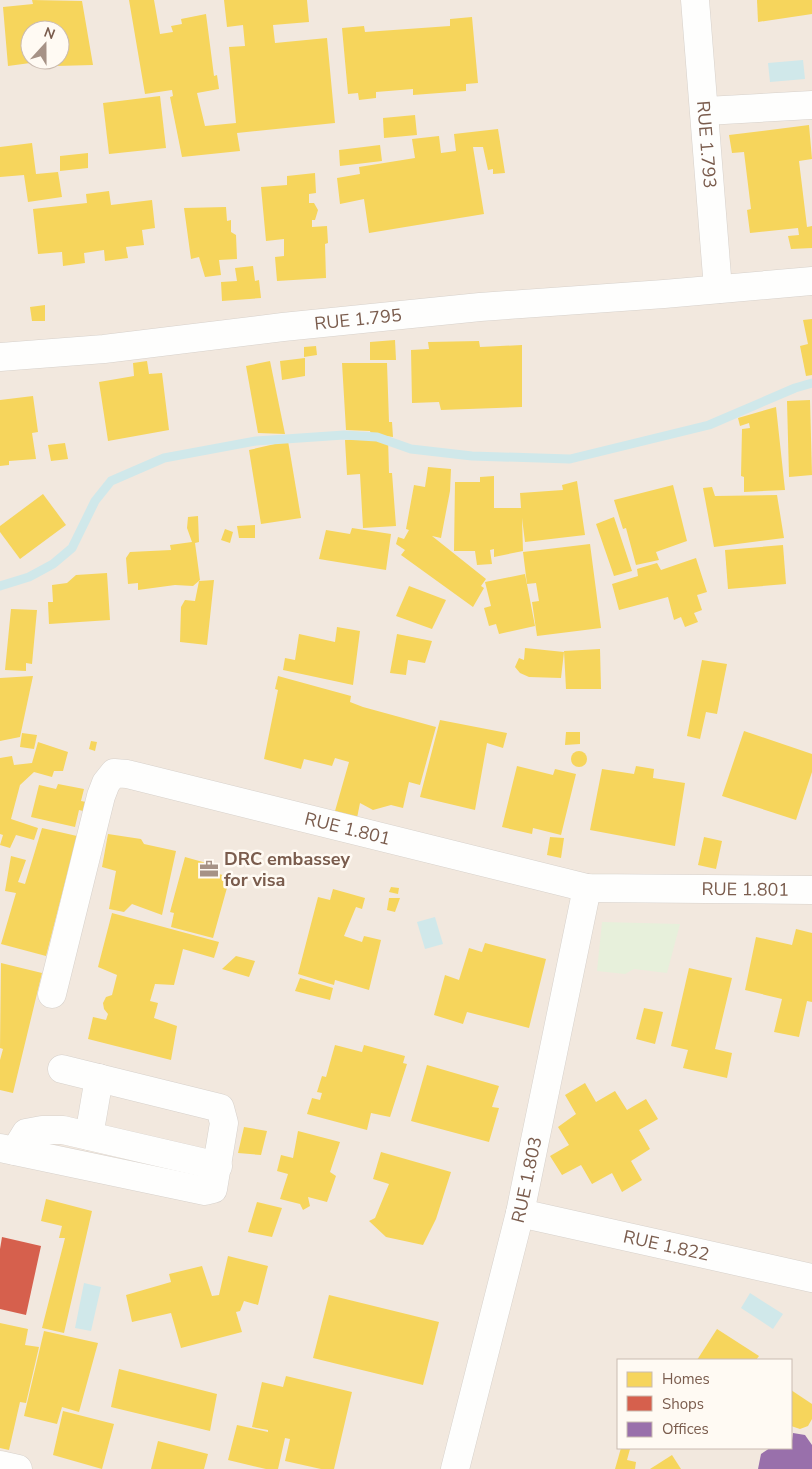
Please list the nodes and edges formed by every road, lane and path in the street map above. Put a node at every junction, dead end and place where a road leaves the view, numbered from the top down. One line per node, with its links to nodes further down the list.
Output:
1 (695, 0): 3 (street, RUE 1.793)
2 (812, 105): 3 (street)
3 (706, 111): 5 (street, RUE 1.793)
4 (812, 281): 5 (street, RUE 1.795)
5 (718, 289): 6 (street, RUE 1.795)
6 (0, 358)
7 (587, 888): 8 (street, RUE 1.801); 9 (street, RUE 1.801); 15 (street, RUE 1.803)
8 (812, 890)
9 (52, 994)
10 (62, 1069): 11 (street)
11 (99, 1078): 12 (street); 14 (street)
12 (89, 1136): 13 (street); 14 (street)
13 (7, 1149): 14 (street)
14 (218, 1166)
15 (520, 1213): 16 (street, RUE 1.822); 19 (street, RUE 1.803)
16 (812, 1278)
17 (0, 1465): 18 (street)
18 (18, 1469)
19 (455, 1469)

